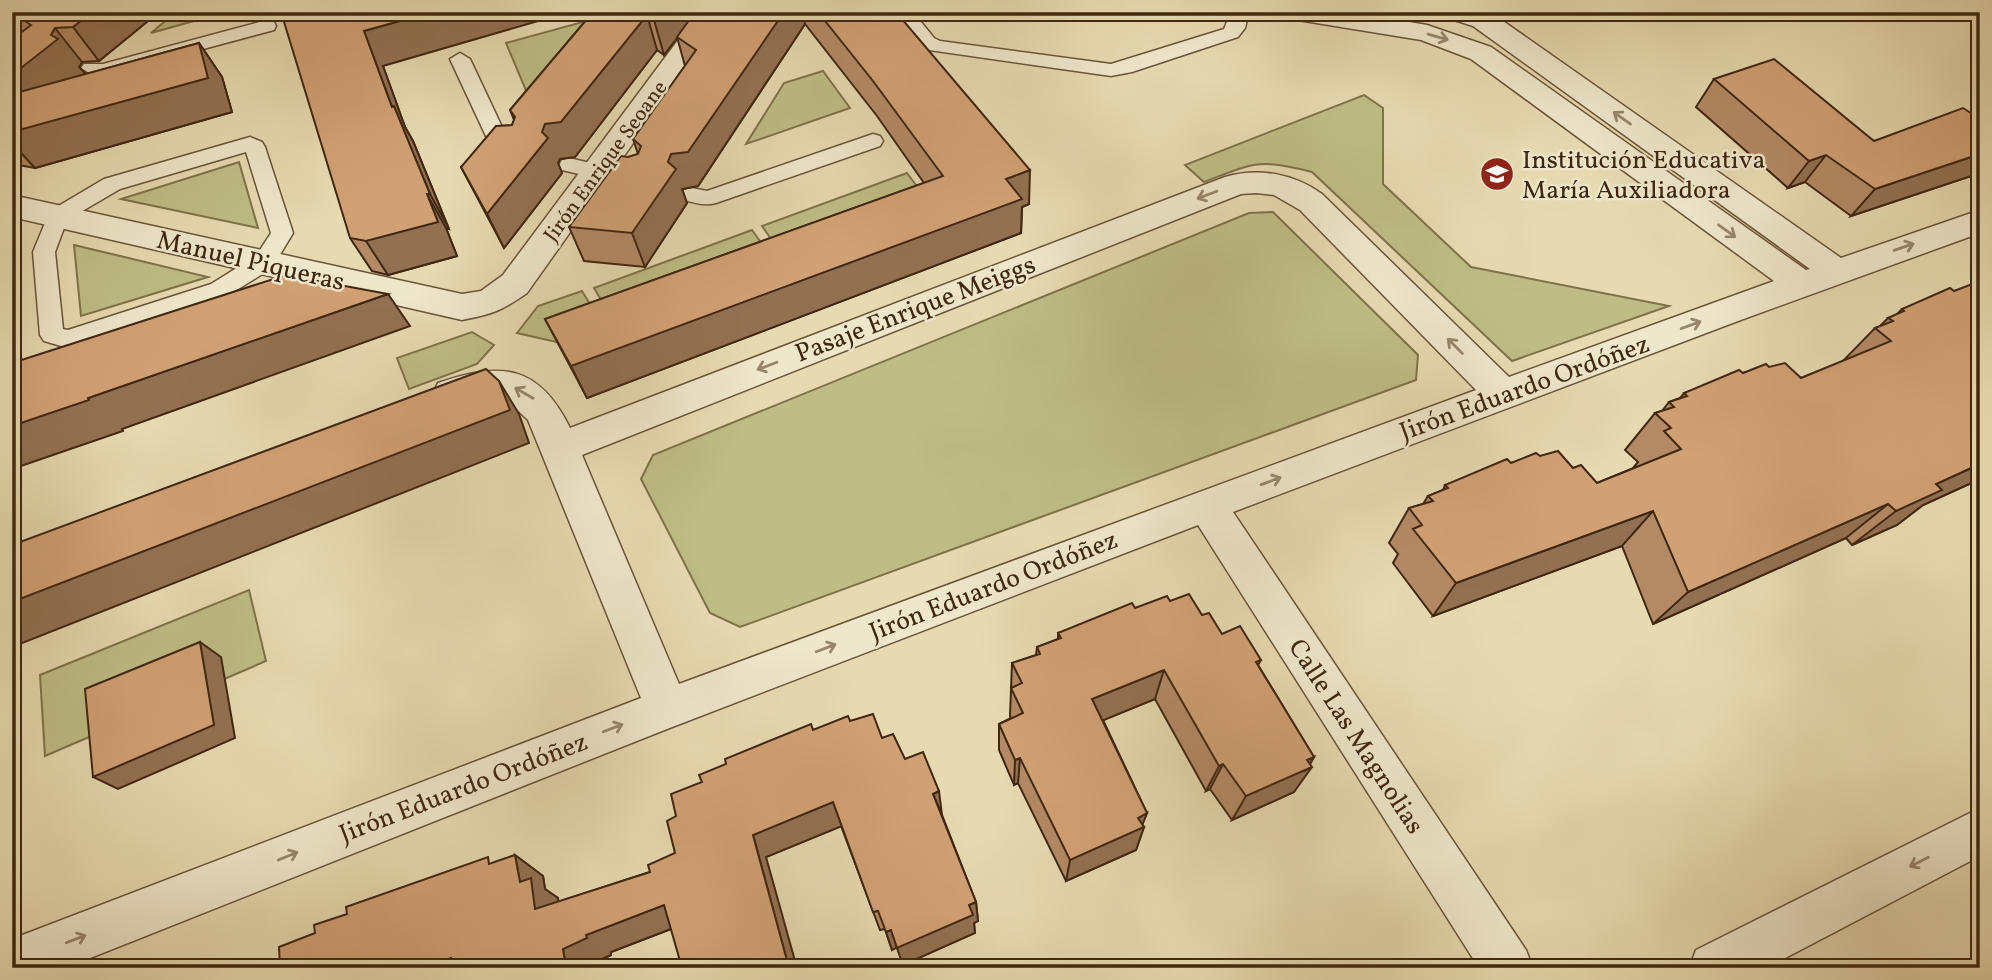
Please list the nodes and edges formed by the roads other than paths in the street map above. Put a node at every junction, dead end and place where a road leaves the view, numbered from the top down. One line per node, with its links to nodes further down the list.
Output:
1 (713, 12): 12 (street, Jirón Enrique Seoane)
2 (903, 12): 3 (lane)
3 (1240, 12)
4 (1298, 12): 6 (street)
5 (1458, 12): 19 (street, one-way to 5)
6 (1375, 18): 20 (street, one-way to 20)
7 (267, 26): 9 (lane)
8 (460, 59): 11 (lane)
9 (91, 68)
10 (873, 141): 14 (lane)
11 (519, 153)
12 (583, 168): 13 (lane); 21 (street, Jirón Enrique Seoane)
13 (639, 182)
14 (692, 195)
15 (12, 206): 16 (street, Manuel Piqueras)
16 (58, 216): 18 (street, Manuel Piqueras); 18 (lane); 18 (lane)
17 (1980, 221): 19 (street, Jirón Eduardo Ordóñez, one-way to 17)
18 (264, 262): 21 (street, Manuel Piqueras)
19 (1837, 271): 20 (street, Jirón Eduardo Ordóñez)
20 (1801, 284): 22 (street, Jirón Eduardo Ordóñez, one-way to 20)
21 (490, 302)
22 (1503, 394): 24 (street, Pasaje Enrique Meiggs, one-way to 24); 25 (street, Jirón Eduardo Ordóñez, one-way to 22)
23 (421, 404): 24 (street, one-way to 23)
24 (560, 448): 26 (street)
25 (1207, 505): 26 (street, Jirón Eduardo Ordóñez, one-way to 25); 29 (street, Calle Las Magnolias)
26 (667, 708): 28 (street, Jirón Eduardo Ordóñez, one-way to 26)
27 (1980, 831): 30 (street, one-way to 30)
28 (12, 964)
29 (1508, 968)
30 (1714, 968)

